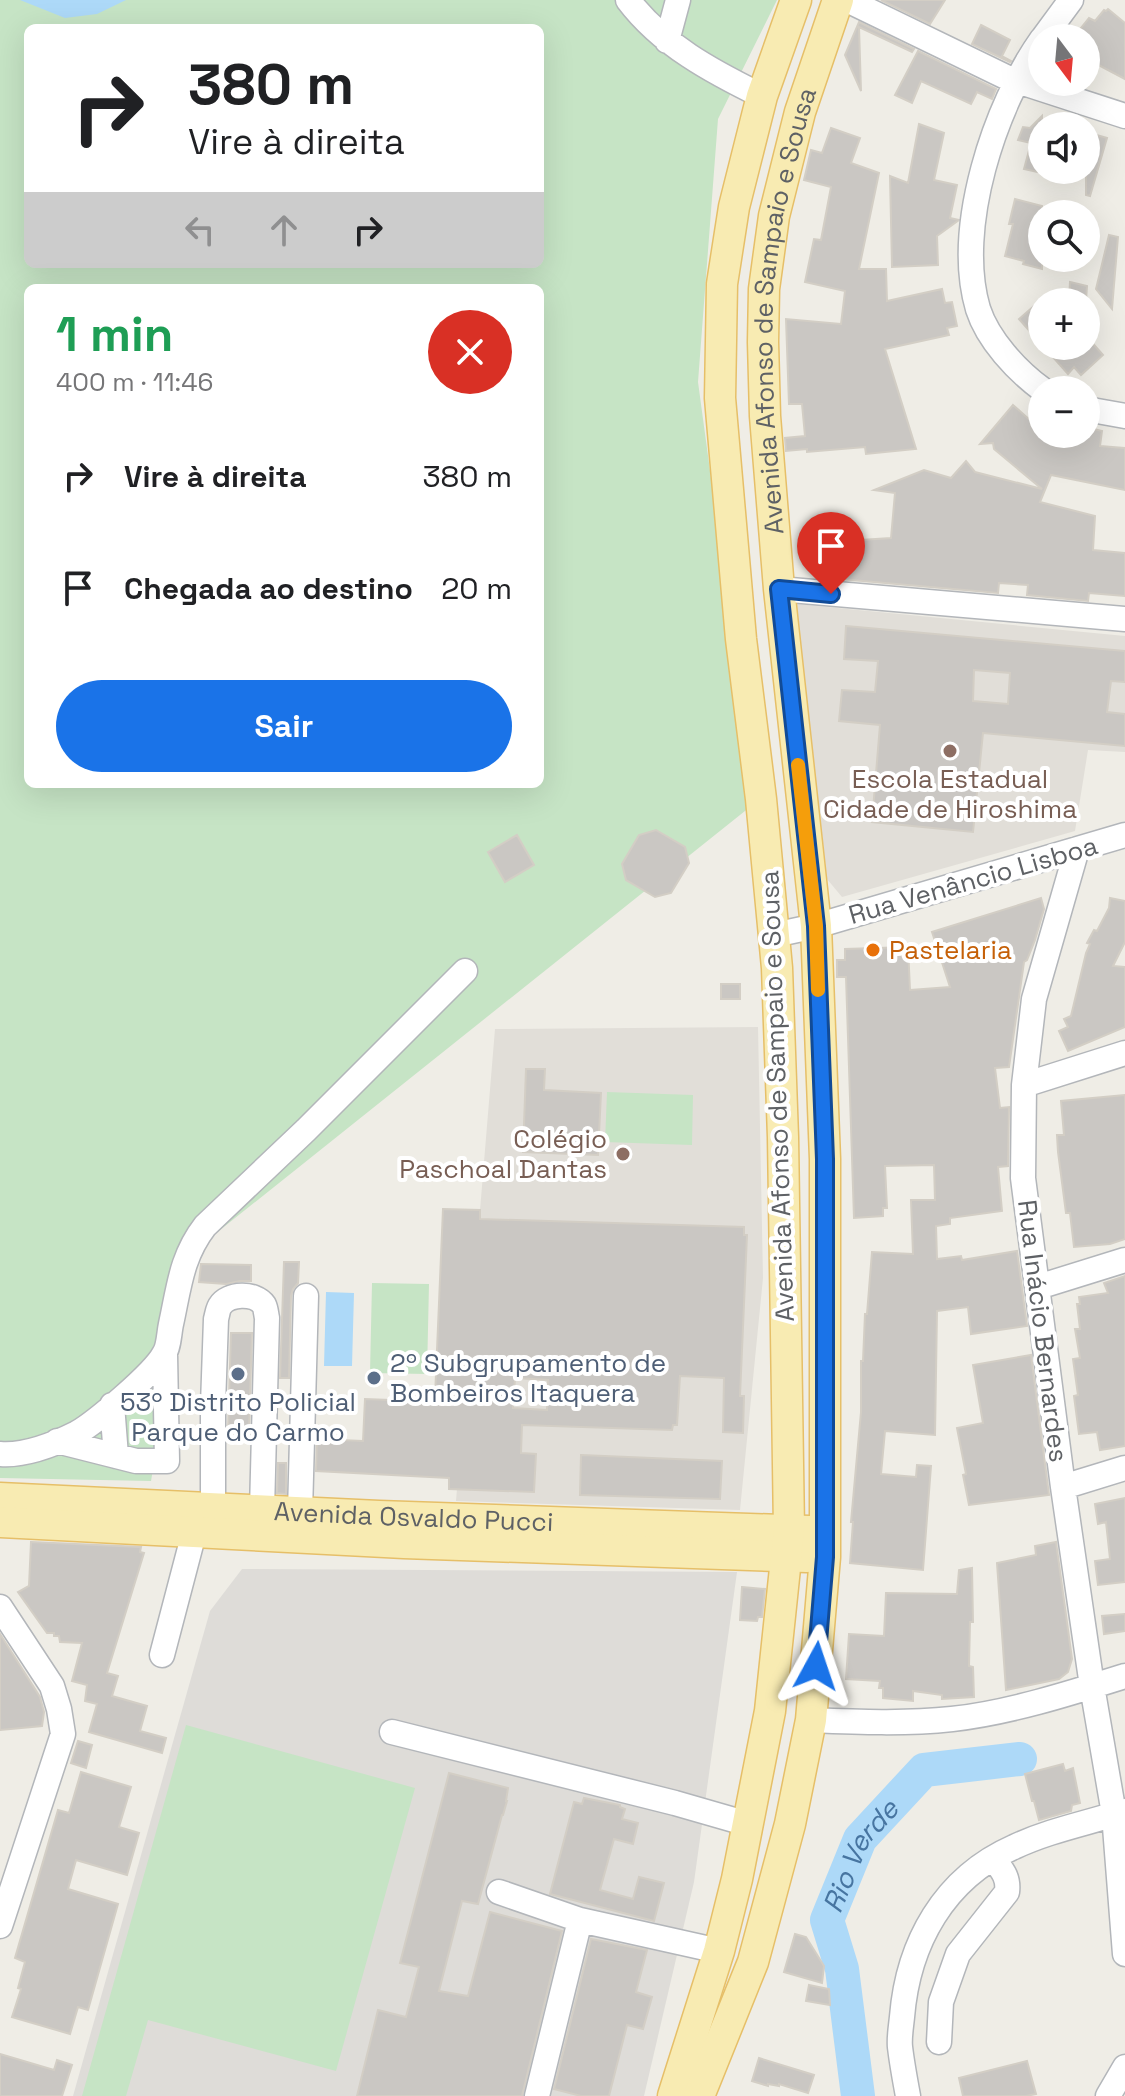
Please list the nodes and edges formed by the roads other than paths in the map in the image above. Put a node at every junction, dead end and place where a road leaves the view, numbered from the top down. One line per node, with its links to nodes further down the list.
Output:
1 (628, 0): 8 (street)
2 (678, 0): 8 (street)
3 (796, 0): 11 (main road, Avenida Afonso de Sampaio e Sousa)
4 (838, 0): 16 (main road, Avenida Afonso de Sampaio e Sousa)
5 (847, 0): 10 (street)
6 (1071, 0): 7 (street)
7 (1053, 24)
8 (667, 41): 11 (street)
9 (1028, 61): 10 (street)
10 (1016, 81): 12 (street); 13 (street)
11 (762, 96): 21 (main road, Avenida Afonso de Sampaio e Sousa)
12 (1125, 116)
13 (1028, 378)
14 (1100, 412): 15 (street)
15 (1125, 416)
16 (779, 589): 17 (street); 20 (main road, Avenida Afonso de Sampaio e Sousa)
17 (1125, 619)
18 (1125, 835): 19 (street, Rua Venâncio Lisboa)
19 (1077, 849): 20 (street, Rua Venâncio Lisboa); 24 (street, Rua Inácio Bernardes)
20 (816, 926): 21 (street, Rua Venâncio Lisboa); 42 (main road, Avenida Afonso de Sampaio e Sousa)
21 (774, 935): 41 (main road, Avenida Afonso de Sampaio e Sousa)
22 (465, 971): 28 (street)
23 (1125, 1053): 24 (street)
24 (1024, 1085): 26 (street, Rua Inácio Bernardes)
25 (1125, 1260): 26 (street)
26 (1038, 1287): 34 (street, Rua Inácio Bernardes)
27 (306, 1296): 38 (street)
28 (165, 1354): 29 (street); 32 (street)
29 (112, 1405): 30 (street); 32 (street)
30 (57, 1441): 31 (street); 32 (street)
31 (0, 1454)
32 (116, 1456)
33 (1125, 1468): 34 (street)
34 (1063, 1487): 46 (street, Rua Inácio Bernardes)
35 (0, 1498): 36 (main road, Avenida Osvaldo Pucci)
36 (213, 1508): 37 (main road, Avenida Osvaldo Pucci); 37 (street)
37 (262, 1510): 38 (main road, Avenida Osvaldo Pucci)
38 (300, 1512): 41 (main road, Avenida Osvaldo Pucci)
39 (0, 1522): 40 (main road, Avenida Osvaldo Pucci)
40 (194, 1533): 41 (main road, Avenida Osvaldo Pucci); 44 (street)
41 (788, 1544): 42 (main road, Avenida Osvaldo Pucci); 50 (main road, Avenida Afonso de Sampaio e Sousa)
42 (826, 1544): 47 (main road, Avenida Afonso de Sampaio e Sousa)
43 (0, 1607): 54 (street)
44 (162, 1655)
45 (1125, 1676): 46 (street)
46 (1092, 1686): 47 (street); 49 (street, Rua Inácio Bernardes)
47 (811, 1720): 57 (main road, Avenida Afonso de Sampaio e Sousa)
48 (392, 1732): 50 (street)
49 (1120, 1813): 51 (street); 56 (street, Rua Inácio Bernardes)
50 (748, 1824): 55 (main road, Avenida Afonso de Sampaio e Sousa)
51 (993, 1858): 58 (street); 63 (street)
52 (499, 1892): 53 (street)
53 (580, 1920): 55 (street); 60 (street)
54 (0, 1926)
55 (719, 1951): 57 (main road); 61 (main road, Avenida Afonso de Sampaio e Sousa)
56 (1125, 1954)
57 (753, 1962): 62 (main road, Avenida Afonso de Sampaio e Sousa)
58 (939, 2042)
59 (1125, 2067): 64 (street)
60 (537, 2096)
61 (673, 2096)
62 (699, 2096)
63 (908, 2096)
64 (1108, 2096)

